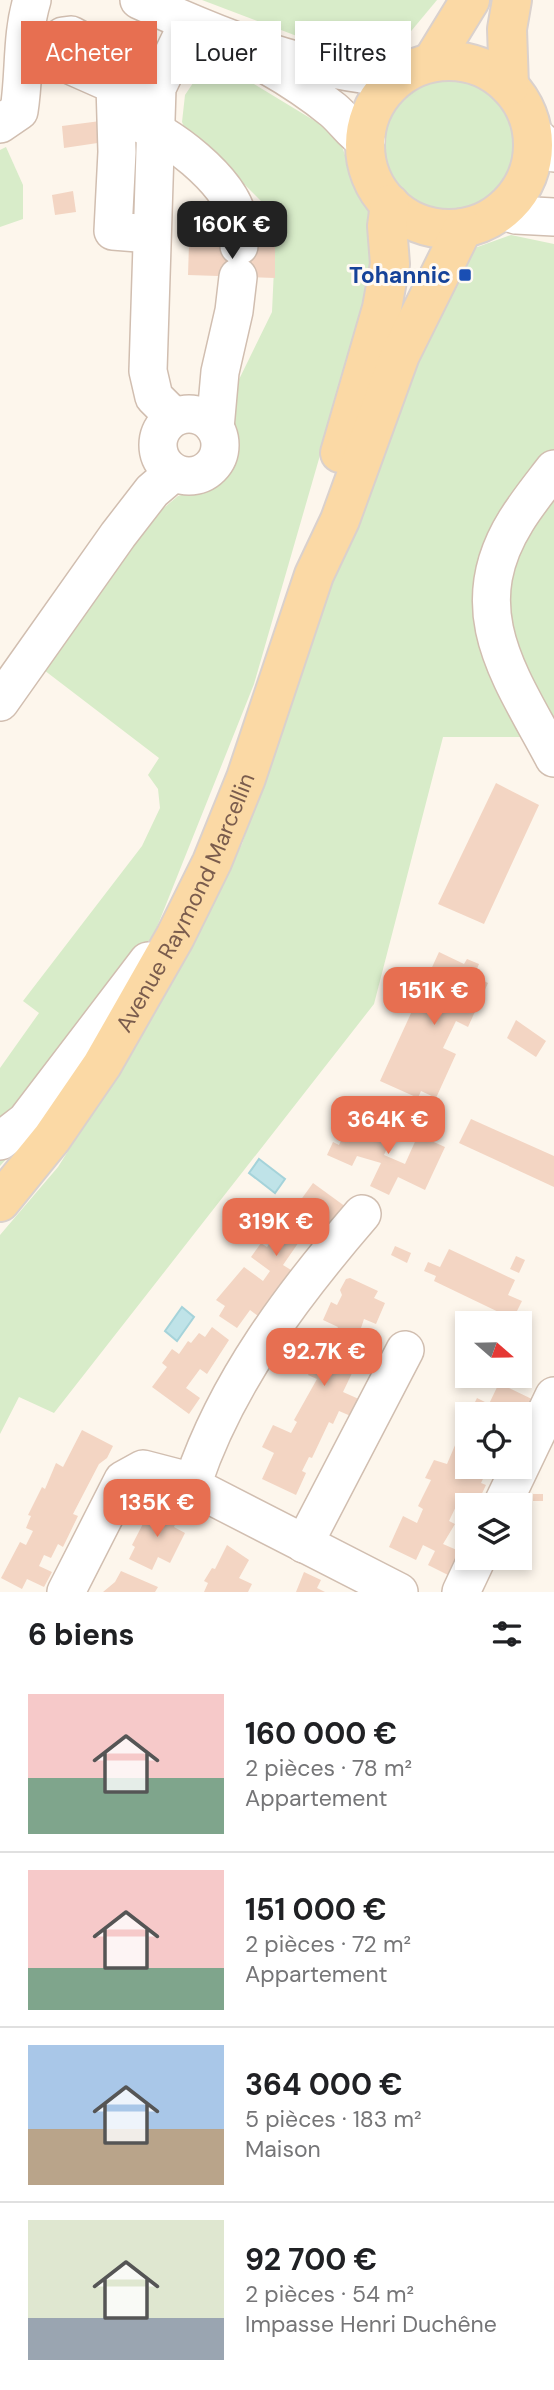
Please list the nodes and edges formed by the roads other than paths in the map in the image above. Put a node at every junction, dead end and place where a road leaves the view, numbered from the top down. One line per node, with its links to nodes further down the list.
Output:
1 (32, 0): 14 (street)
2 (139, 0): 5 (street)
3 (470, 0): 6 (main road)
4 (512, 0): 12 (main road)
5 (184, 21)
6 (432, 62): 8 (main road); 12 (main road)
7 (171, 69): 13 (street)
8 (411, 72)
9 (281, 74): 15 (street)
10 (112, 84): 13 (street)
11 (393, 84): 15 (main road)
12 (509, 86): 16 (main road)
13 (133, 119): 21 (street); 21 (street); 23 (street)
14 (0, 124)
15 (366, 141): 17 (main road)
16 (543, 144): 18 (main road)
17 (390, 204): 20 (main road); 26 (main road, Avenue Raymond Marcellin)
18 (501, 211): 19 (street); 20 (main road)
19 (554, 217)
20 (463, 228): 26 (main road, Avenue Raymond Marcellin)
21 (150, 234): 22 (street)
22 (174, 417): 23 (street); 25 (street)
23 (215, 428): 25 (street)
24 (554, 469): 28 (street)
25 (173, 473): 27 (street)
26 (314, 575): 29 (main road, Avenue Raymond Marcellin)
27 (0, 702)
28 (554, 758)
29 (175, 937): 30 (street); 31 (main road, Avenue Raymond Marcellin)
30 (0, 1141)
31 (0, 1202)
32 (362, 1214): 35 (street)
33 (405, 1350): 37 (street)
34 (554, 1395): 36 (street)
35 (193, 1482): 37 (street); 39 (street)
36 (508, 1493)
37 (304, 1544): 40 (street)
38 (471, 1570): 41 (street)
39 (66, 1592)
40 (399, 1592)
41 (461, 1592)

